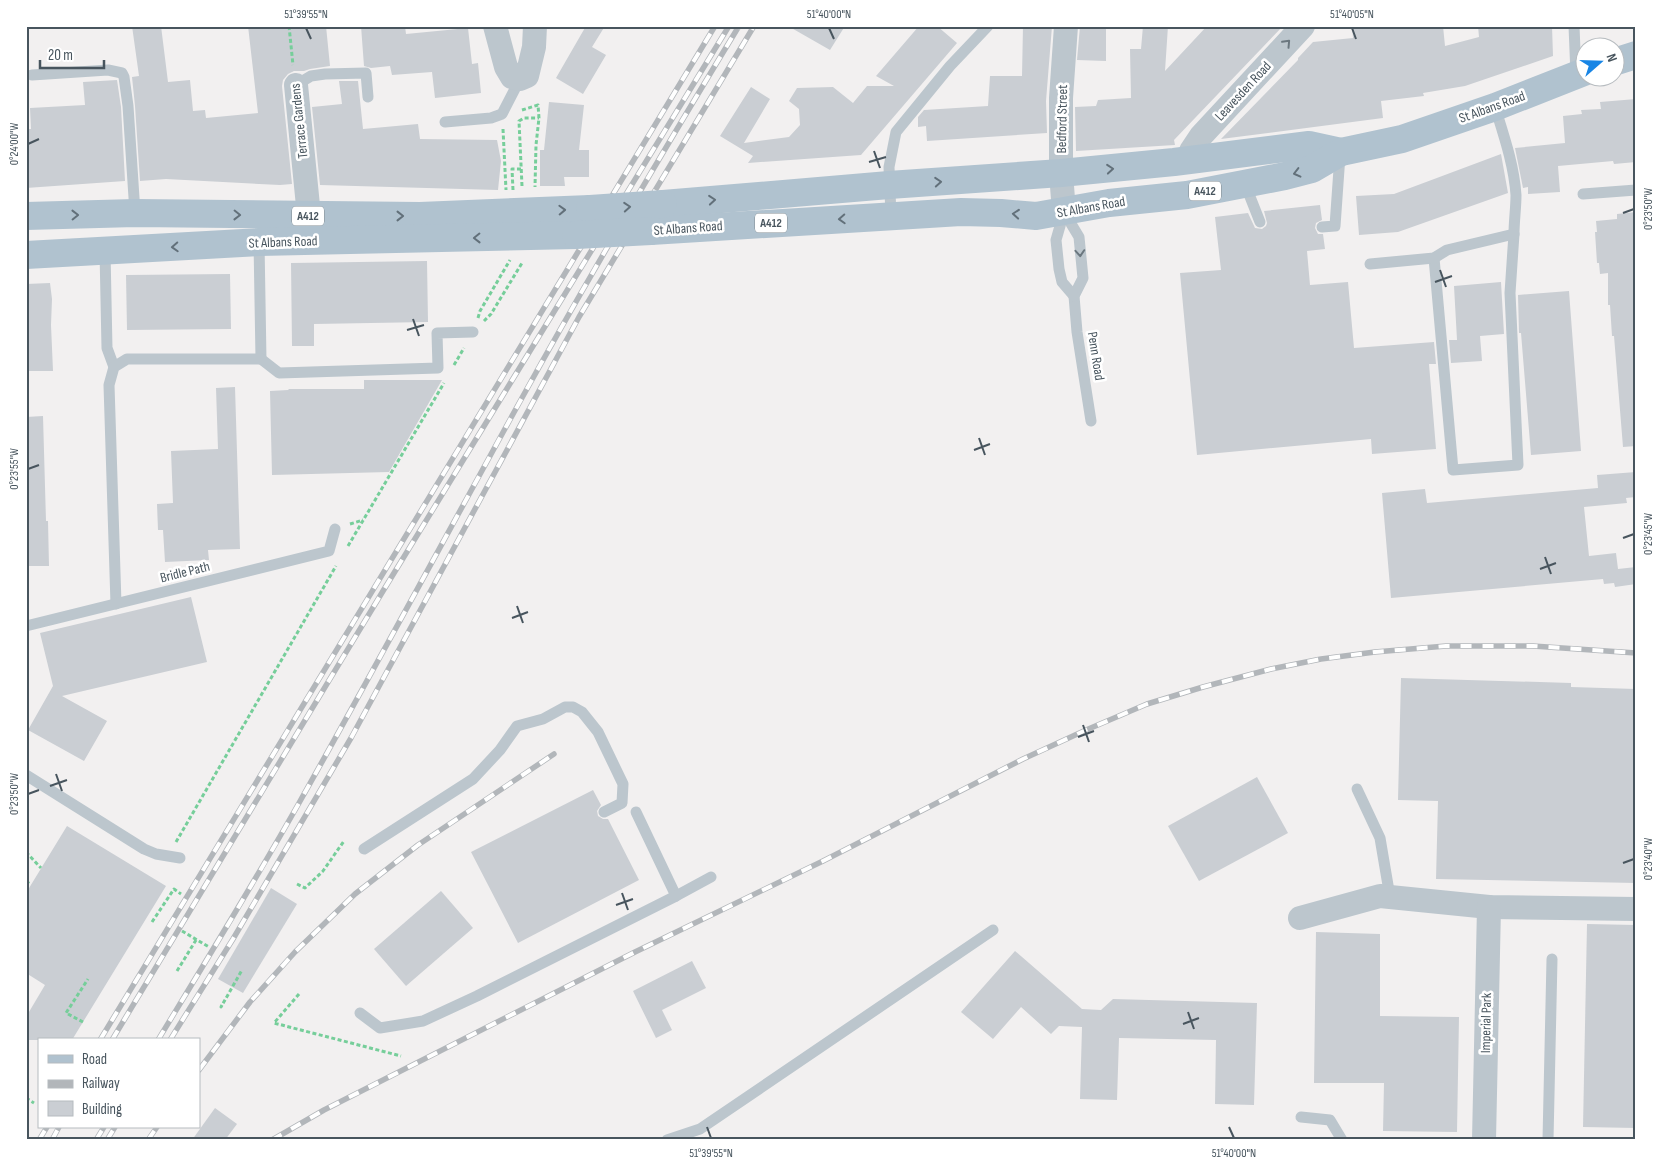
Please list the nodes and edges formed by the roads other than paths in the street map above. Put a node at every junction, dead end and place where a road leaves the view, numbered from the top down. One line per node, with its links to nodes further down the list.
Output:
1 (495, 26): 8 (street)
2 (535, 26): 8 (street)
3 (988, 26): 16 (lane)
4 (1066, 26): 15 (street, Bedford Street)
5 (1303, 26): 14 (street, Leavesden Road, one-way to 5)
6 (32, 75): 21 (lane)
7 (1574, 75): 11 (main road, St Albans Road / A412)
8 (520, 78): 12 (lane)
9 (296, 85): 10 (lane); 23 (street, Terrace Gardens)
10 (368, 97)
11 (1495, 107): 13 (main road, St Albans Road / A412); 27 (lane)
12 (445, 122)
13 (1341, 152): 14 (main road, St Albans Road / A412); 17 (main road, St Albans Road / A412, one-way to 17); 26 (lane)
14 (1192, 160): 15 (main road, St Albans Road / A412, one-way to 14); 17 (main road)
15 (1061, 173): 16 (main road, St Albans Road / A412, one-way to 15); 20 (street, Bedford Street)
16 (889, 185): 23 (main road, St Albans Road / A412, one-way to 16, bridge); 24 (lane)
17 (1232, 186): 20 (main road, St Albans Road / A412); 25 (lane)
18 (1636, 190): 19 (lane)
19 (1583, 194)
20 (1064, 212): 24 (main road, St Albans Road / A412, one-way to 24); 34 (lane); 34 (lane, Penn Road, one-way to 34)
21 (135, 213): 22 (main road, St Albans Road / A412, one-way to 21); 23 (main road, St Albans Road / A412, one-way to 23)
22 (26, 216)
23 (309, 216)
24 (890, 216): 29 (main road, St Albans Road / A412, one-way to 29, bridge)
25 (1260, 222)
26 (1322, 227)
27 (1514, 234): 32 (lane); 32 (lane)
28 (26, 235): 30 (main road)
29 (259, 242): 30 (main road, St Albans Road / A412, one-way to 30); 36 (lane)
30 (105, 251): 31 (main road, St Albans Road / A412); 37 (lane)
31 (26, 256)
32 (1434, 258): 33 (lane)
33 (1370, 264)
34 (1074, 296): 38 (lane, Penn Road)
35 (474, 332): 36 (lane)
36 (261, 360): 37 (lane)
37 (114, 367): 40 (lane)
38 (1091, 421)
39 (335, 529): 40 (lane, Bridle Path)
40 (116, 604): 41 (lane, Bridle Path)
41 (26, 626)
42 (26, 775): 47 (lane)
43 (1357, 788): 50 (lane)
44 (604, 812): 46 (lane)
45 (636, 812): 49 (lane)
46 (364, 849)
47 (174, 857)
48 (711, 877): 49 (lane)
49 (676, 896): 56 (lane)
50 (1390, 897): 51 (street); 53 (street)
51 (1488, 907): 52 (street); 60 (street, Imperial Park)
52 (1636, 909)
53 (1300, 918)
54 (993, 930): 58 (lane)
55 (1552, 959): 61 (lane)
56 (360, 1013)
57 (1301, 1117): 59 (lane)
58 (667, 1140)
59 (1342, 1140)
60 (1484, 1140)
61 (1548, 1140)

